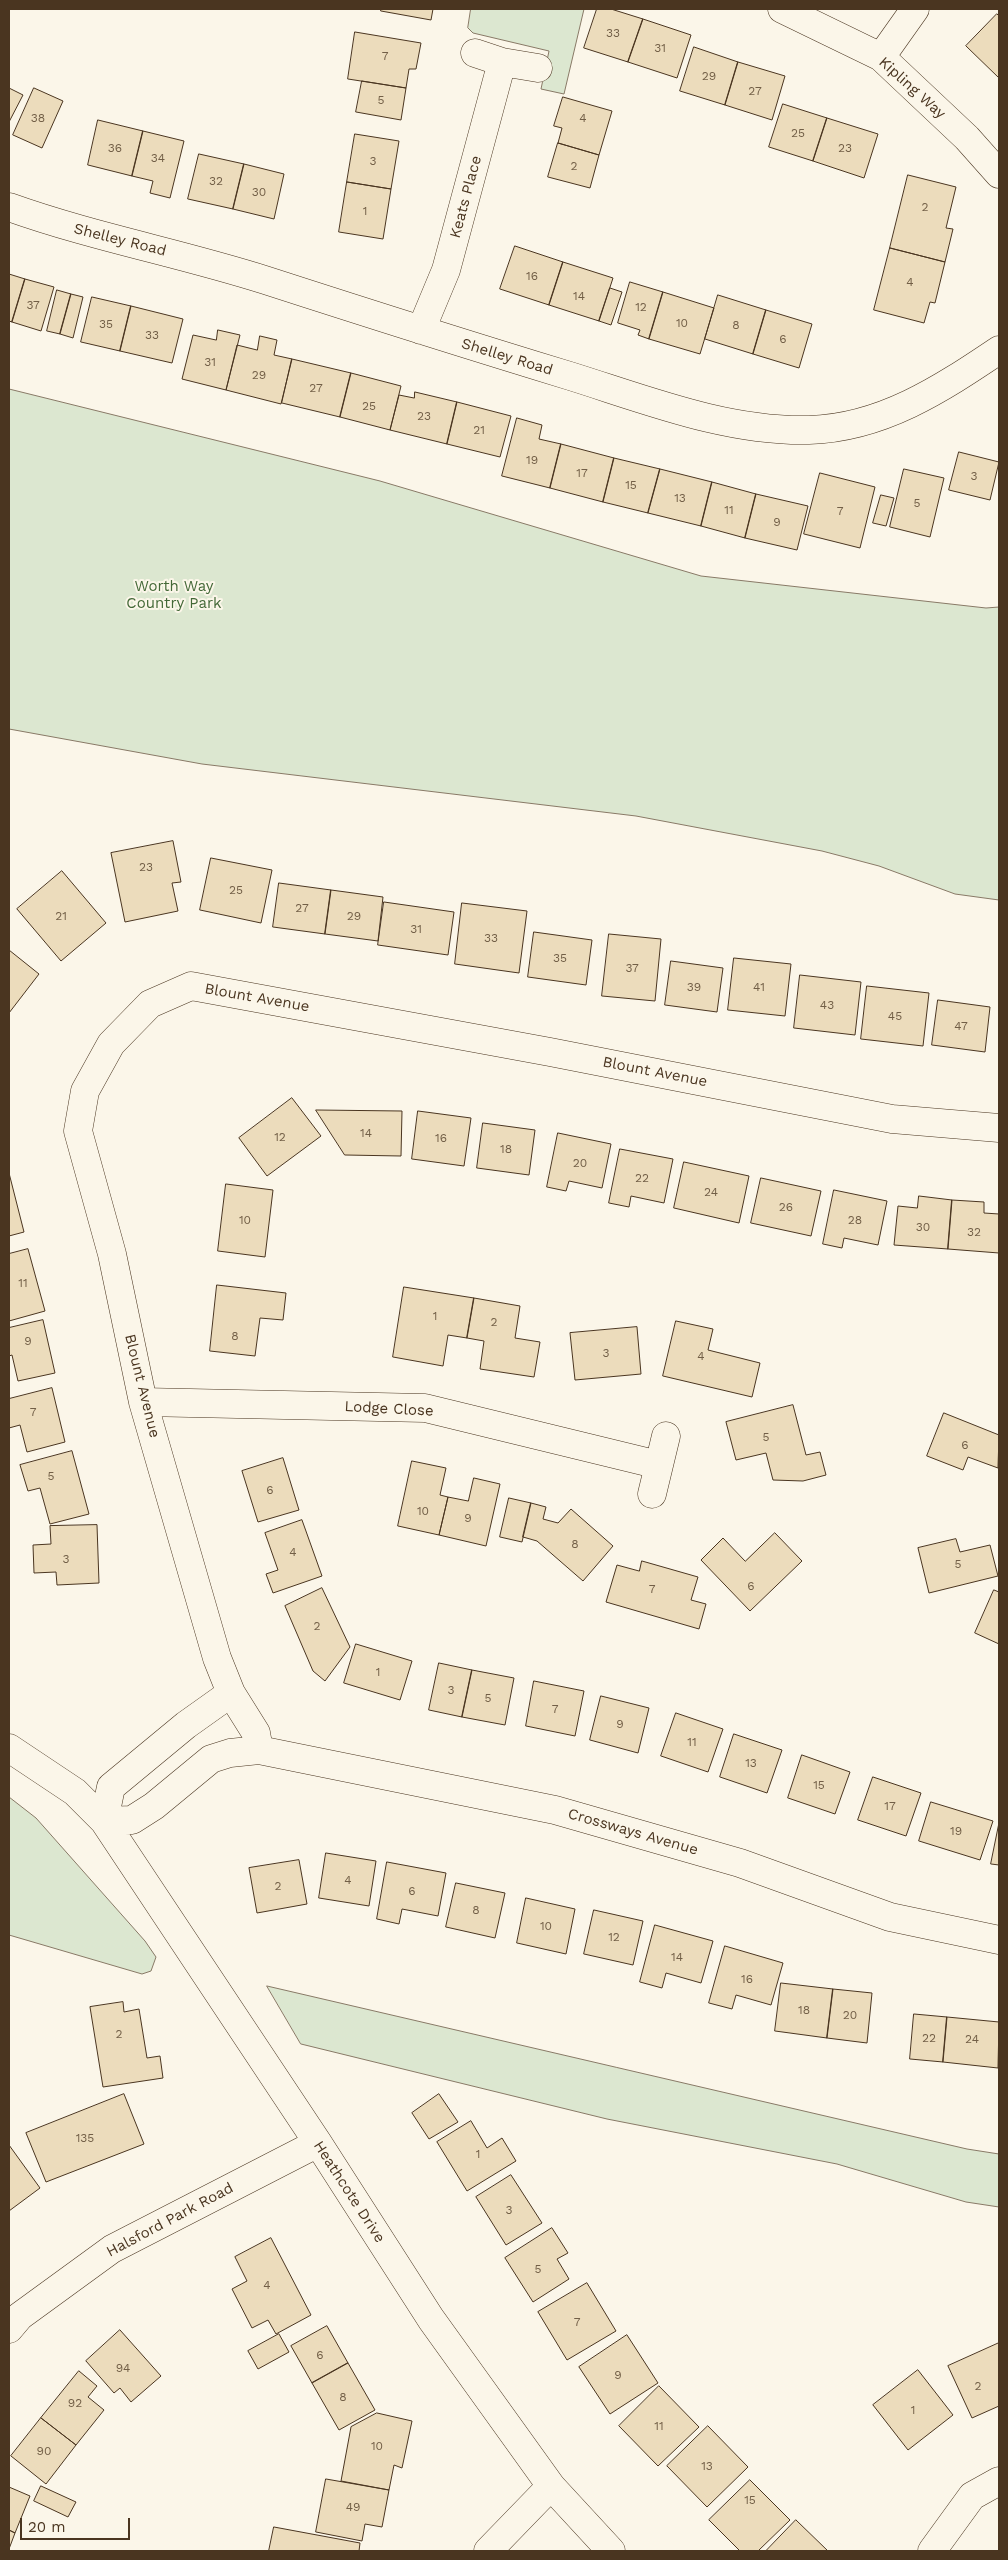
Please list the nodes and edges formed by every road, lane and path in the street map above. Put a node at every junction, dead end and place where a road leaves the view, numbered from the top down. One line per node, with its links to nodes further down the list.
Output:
1 (782, 9): 4 (street, Kipling Way)
2 (915, 9): 4 (street)
3 (475, 53): 5 (street)
4 (881, 57): 7 (street, Kipling Way)
5 (502, 62): 6 (street); 9 (street, Keats Place)
6 (538, 68)
7 (999, 174)
8 (9, 207): 9 (street, Shelley Road)
9 (421, 330): 10 (street, Shelley Road)
10 (999, 350)
11 (999, 1128): 12 (street, Blount Avenue)
12 (143, 1402): 14 (street, Lodge Close); 16 (street, Blount Avenue)
13 (666, 1436): 14 (street)
14 (659, 1465): 15 (street)
15 (652, 1494)
16 (231, 1693): 18 (street, Blount Avenue); 19 (street)
17 (9, 1748): 19 (street, Heathcote Drive)
18 (259, 1750): 19 (street); 20 (street, Crossways Avenue)
19 (104, 1821): 21 (street, Heathcote Drive)
20 (999, 1940)
21 (318, 2143): 22 (street, Halsford Park Road); 24 (street, Heathcote Drive)
22 (9, 2329)
23 (999, 2481): 27 (street)
24 (550, 2486): 25 (street); 26 (street, Heathcote Drive)
25 (488, 2551)
26 (611, 2551)
27 (932, 2551)

